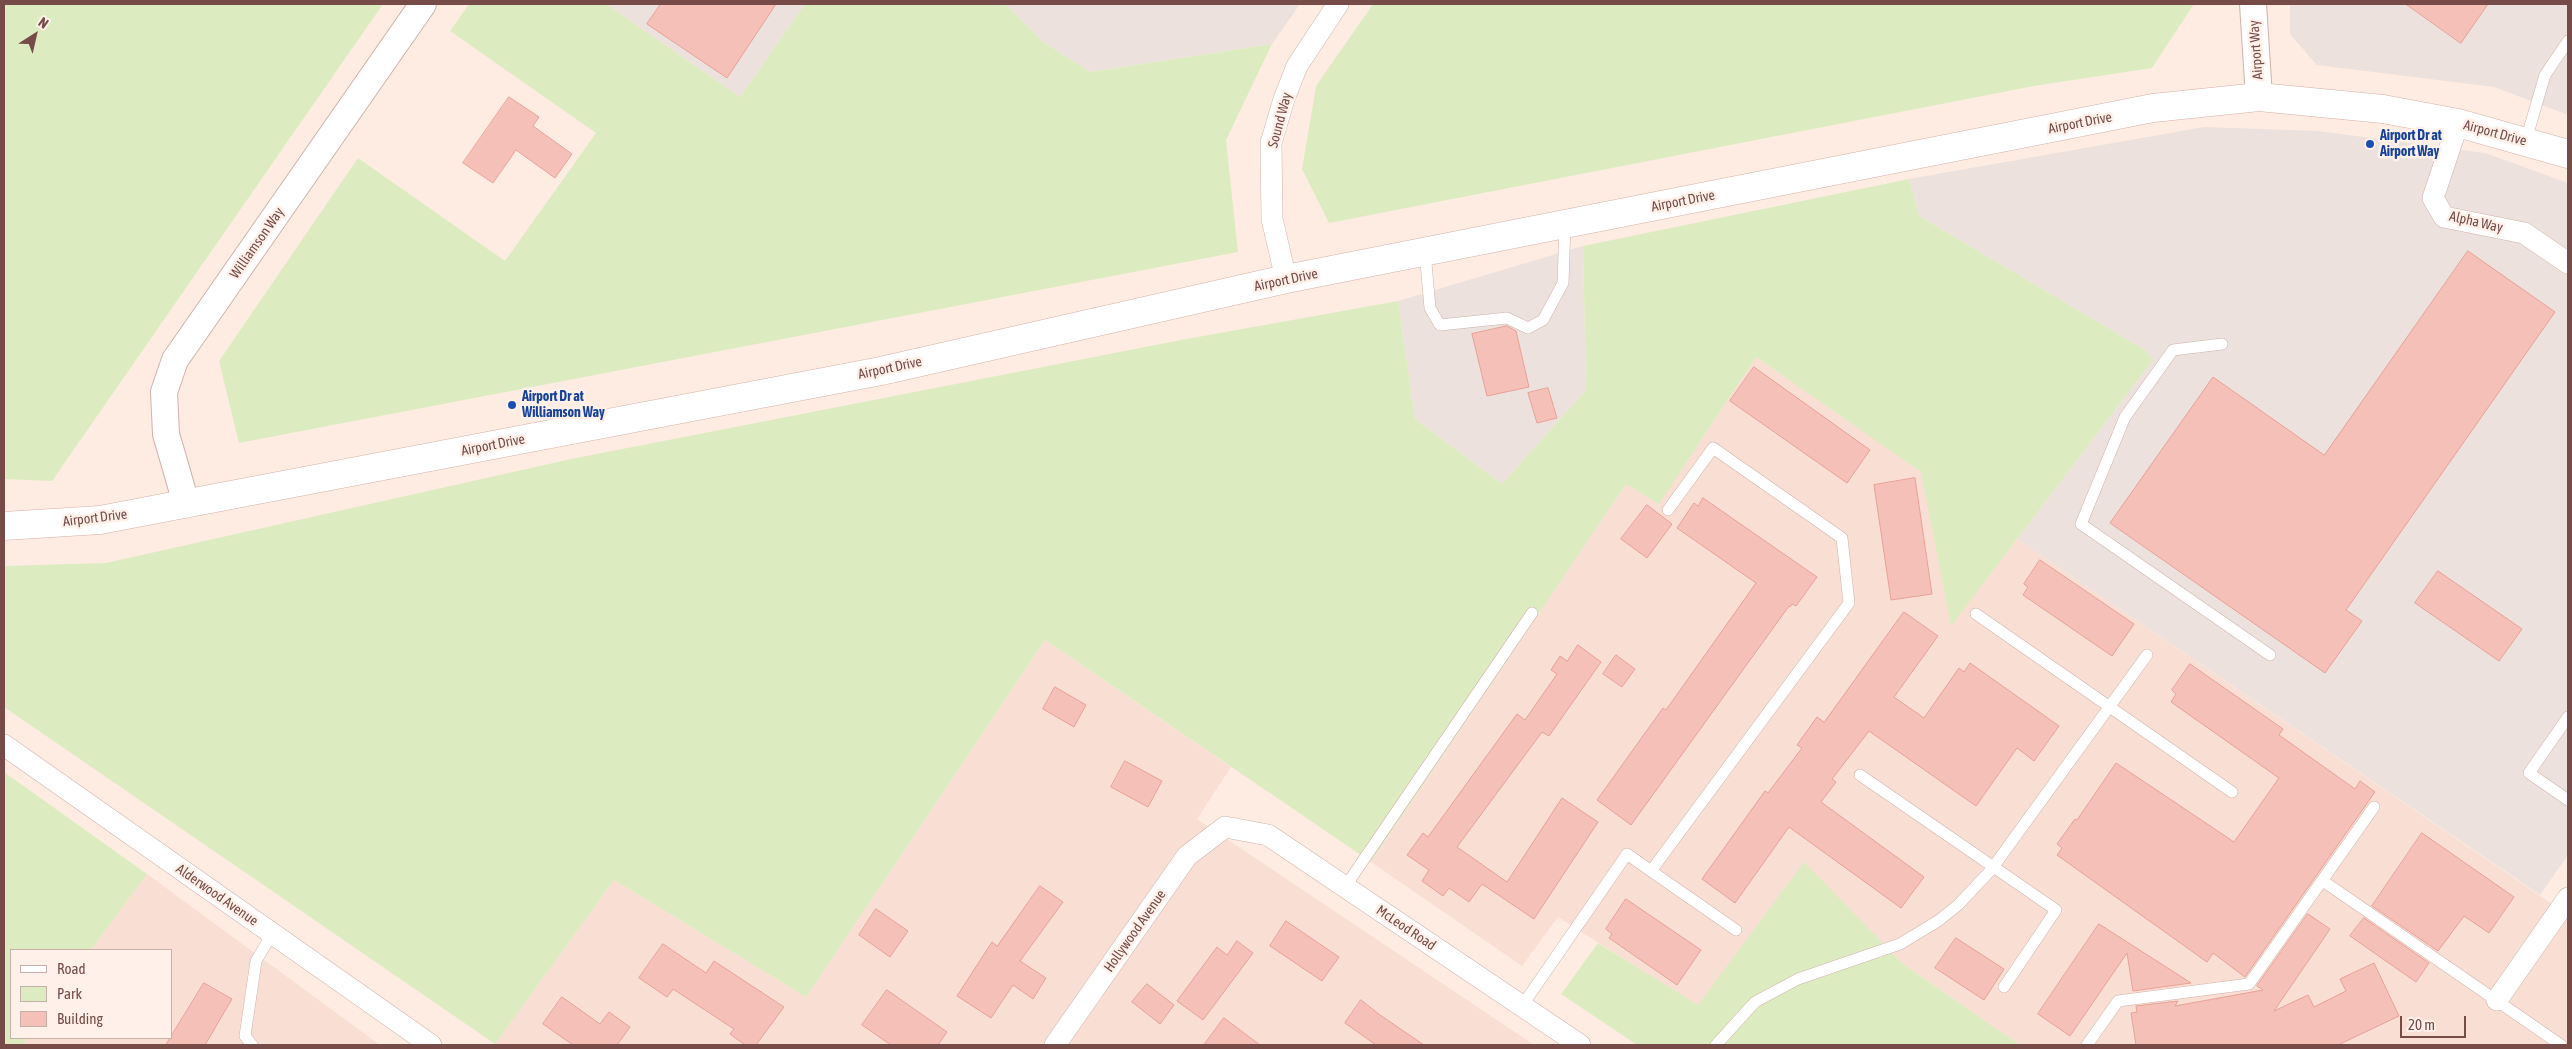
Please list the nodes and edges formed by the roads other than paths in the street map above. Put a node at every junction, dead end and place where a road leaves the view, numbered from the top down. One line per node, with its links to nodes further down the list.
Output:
1 (423, 4): 14 (street, Williamson Way)
2 (1338, 4): 12 (street, Sound Way)
3 (2253, 4): 5 (street, Airport Way)
4 (2568, 41): 7 (lane)
5 (2259, 97): 6 (main road, Airport Drive); 9 (main road, Airport Drive)
6 (2458, 123): 7 (main road, Airport Drive); 11 (street, Alpha Way)
7 (2526, 140): 8 (main road, Airport Drive)
8 (2568, 154)
9 (1566, 224): 10 (main road, Airport Drive); 10 (lane)
10 (1425, 252): 12 (main road, Airport Drive)
11 (2568, 263)
12 (1286, 279): 14 (main road, Airport Drive)
13 (2222, 344): 20 (lane)
14 (186, 503): 16 (main road, Airport Drive)
15 (1668, 510): 30 (lane)
16 (4, 526)
17 (1532, 613): 32 (lane)
18 (1976, 614): 21 (lane)
19 (2147, 655): 21 (lane)
20 (2270, 655)
21 (2109, 707): 25 (lane); 29 (lane)
22 (2568, 716): 26 (lane)
23 (4, 745): 35 (street, Alderwood Avenue)
24 (1860, 775): 29 (lane)
25 (2232, 792)
26 (2568, 800)
27 (2374, 807): 31 (lane)
28 (1225, 827): 32 (street, McLeod Road); 42 (street, Hollywood Avenue)
29 (1993, 867): 36 (lane); 43 (lane)
30 (1652, 871): 34 (lane); 38 (lane)
31 (2323, 881): 37 (lane); 44 (lane)
32 (1345, 886): 38 (street, McLeod Road)
33 (2568, 898): 37 (street)
34 (1736, 930)
35 (272, 934): 40 (lane); 41 (street, Alderwood Avenue)
36 (2004, 987)
37 (2497, 1000): 45 (lane)
38 (1522, 1006): 39 (street, McLeod Road)
39 (1570, 1042)
40 (252, 1045)
41 (431, 1045)
42 (1055, 1045)
43 (1716, 1045)
44 (2087, 1045)
45 (2561, 1045)

